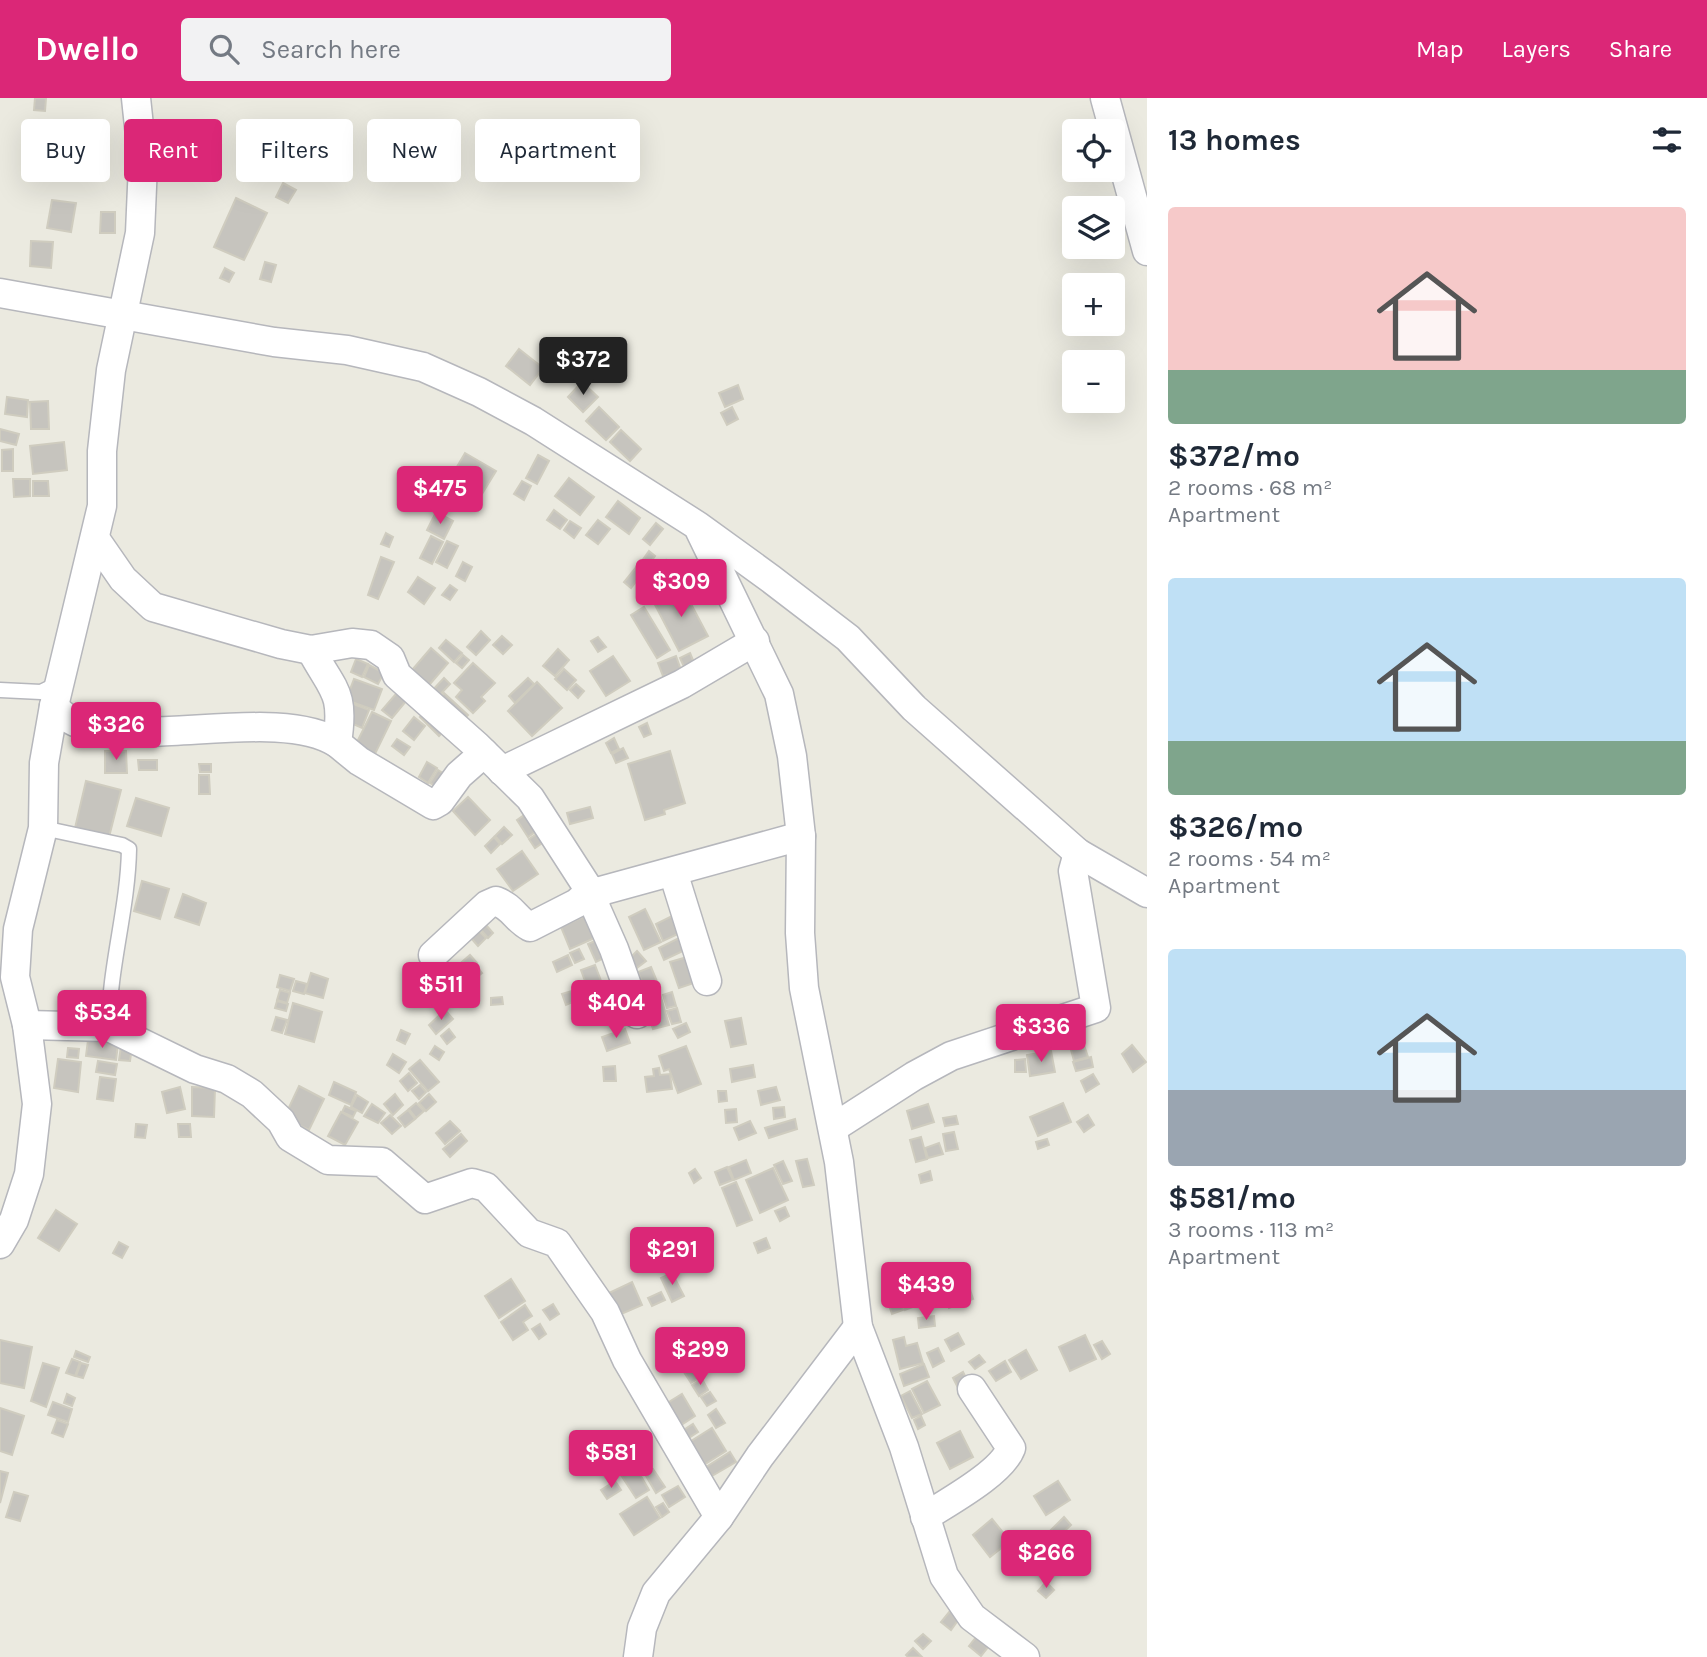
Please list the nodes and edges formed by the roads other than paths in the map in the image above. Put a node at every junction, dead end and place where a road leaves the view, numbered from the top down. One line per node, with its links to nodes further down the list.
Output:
1 (136, 98): 5 (street)
2 (1105, 98): 3 (street)
3 (1147, 251)
4 (0, 293): 5 (street)
5 (121, 315): 6 (street); 7 (street)
6 (698, 526): 8 (street); 16 (street)
7 (96, 540): 9 (street); 11 (street)
8 (755, 641): 13 (street); 15 (street)
9 (310, 650): 12 (street); 13 (street)
10 (0, 690): 11 (lane)
11 (56, 695): 12 (street); 14 (street)
12 (337, 743): 13 (street)
13 (493, 762): 18 (street)
14 (43, 828): 23 (street); 24 (lane)
15 (801, 836): 17 (street); 25 (street)
16 (1078, 853): 19 (street); 25 (street)
17 (673, 872): 18 (street); 21 (street)
18 (593, 892): 20 (street); 22 (street)
19 (1147, 893)
20 (433, 955)
21 (707, 981)
22 (637, 1014)
23 (27, 1025): 24 (street); 26 (street)
24 (109, 1027): 29 (street)
25 (833, 1128): 27 (street)
26 (0, 1244)
27 (858, 1327): 29 (street); 30 (street)
28 (972, 1389): 30 (street)
29 (719, 1517): 31 (street)
30 (925, 1517): 32 (street)
31 (638, 1657)
32 (1026, 1657)

